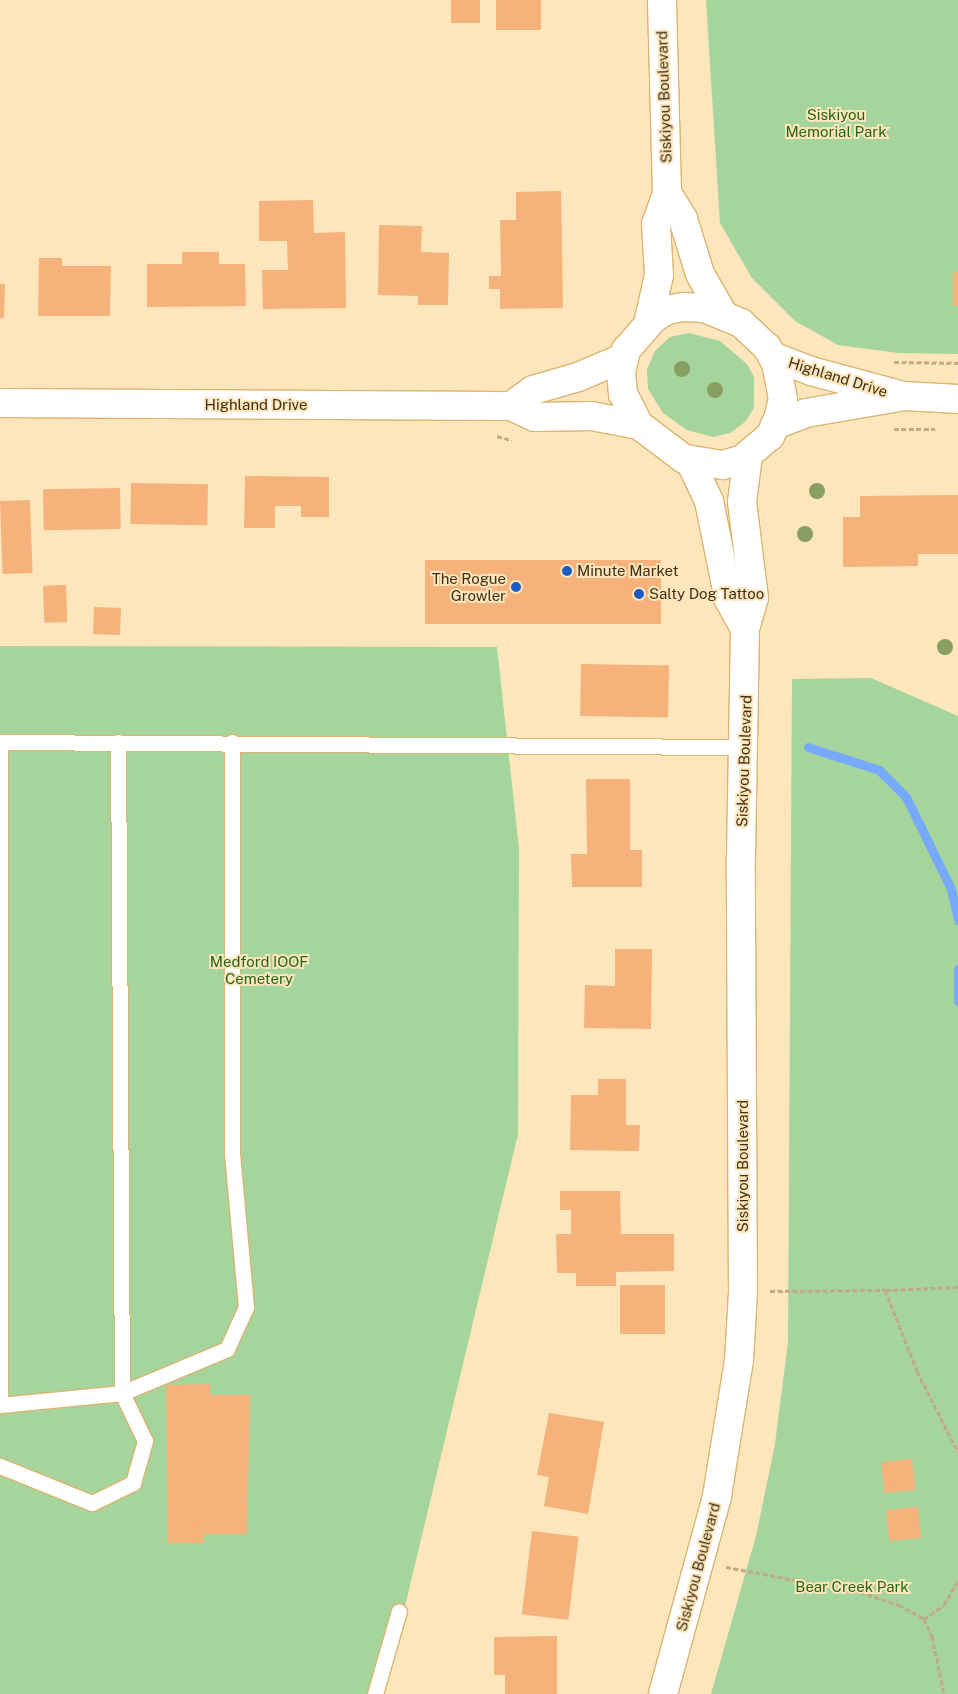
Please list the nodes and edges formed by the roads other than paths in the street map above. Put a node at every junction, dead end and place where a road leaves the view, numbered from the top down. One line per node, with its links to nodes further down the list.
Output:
1 (662, 0): 2 (street, Siskiyou Boulevard)
2 (667, 194): 3 (street); 4 (street, Siskiyou Boulevard)
3 (723, 314): 4 (street); 5 (street)
4 (648, 324): 6 (street)
5 (772, 356): 7 (street, Highland Drive); 12 (street)
6 (623, 358): 10 (street); 11 (street)
7 (904, 396): 8 (street, Highland Drive); 12 (street, Highland Drive)
8 (958, 399)
9 (0, 403): 10 (street, Highland Drive)
10 (511, 406): 11 (street, Highland Drive)
11 (639, 425): 14 (street)
12 (775, 425): 13 (street)
13 (748, 456): 14 (street); 15 (street, Siskiyou Boulevard)
14 (690, 461): 15 (street, Siskiyou Boulevard)
15 (745, 629): 19 (street, Siskiyou Boulevard)
16 (0, 742): 17 (lane); 21 (lane)
17 (118, 742): 18 (lane); 20 (lane)
18 (232, 742): 19 (lane); 20 (lane)
19 (744, 747): 25 (street, Siskiyou Boulevard)
20 (122, 1393): 21 (lane); 22 (lane)
21 (0, 1404)
22 (0, 1466)
23 (399, 1611): 24 (lane)
24 (375, 1694)
25 (663, 1694)

